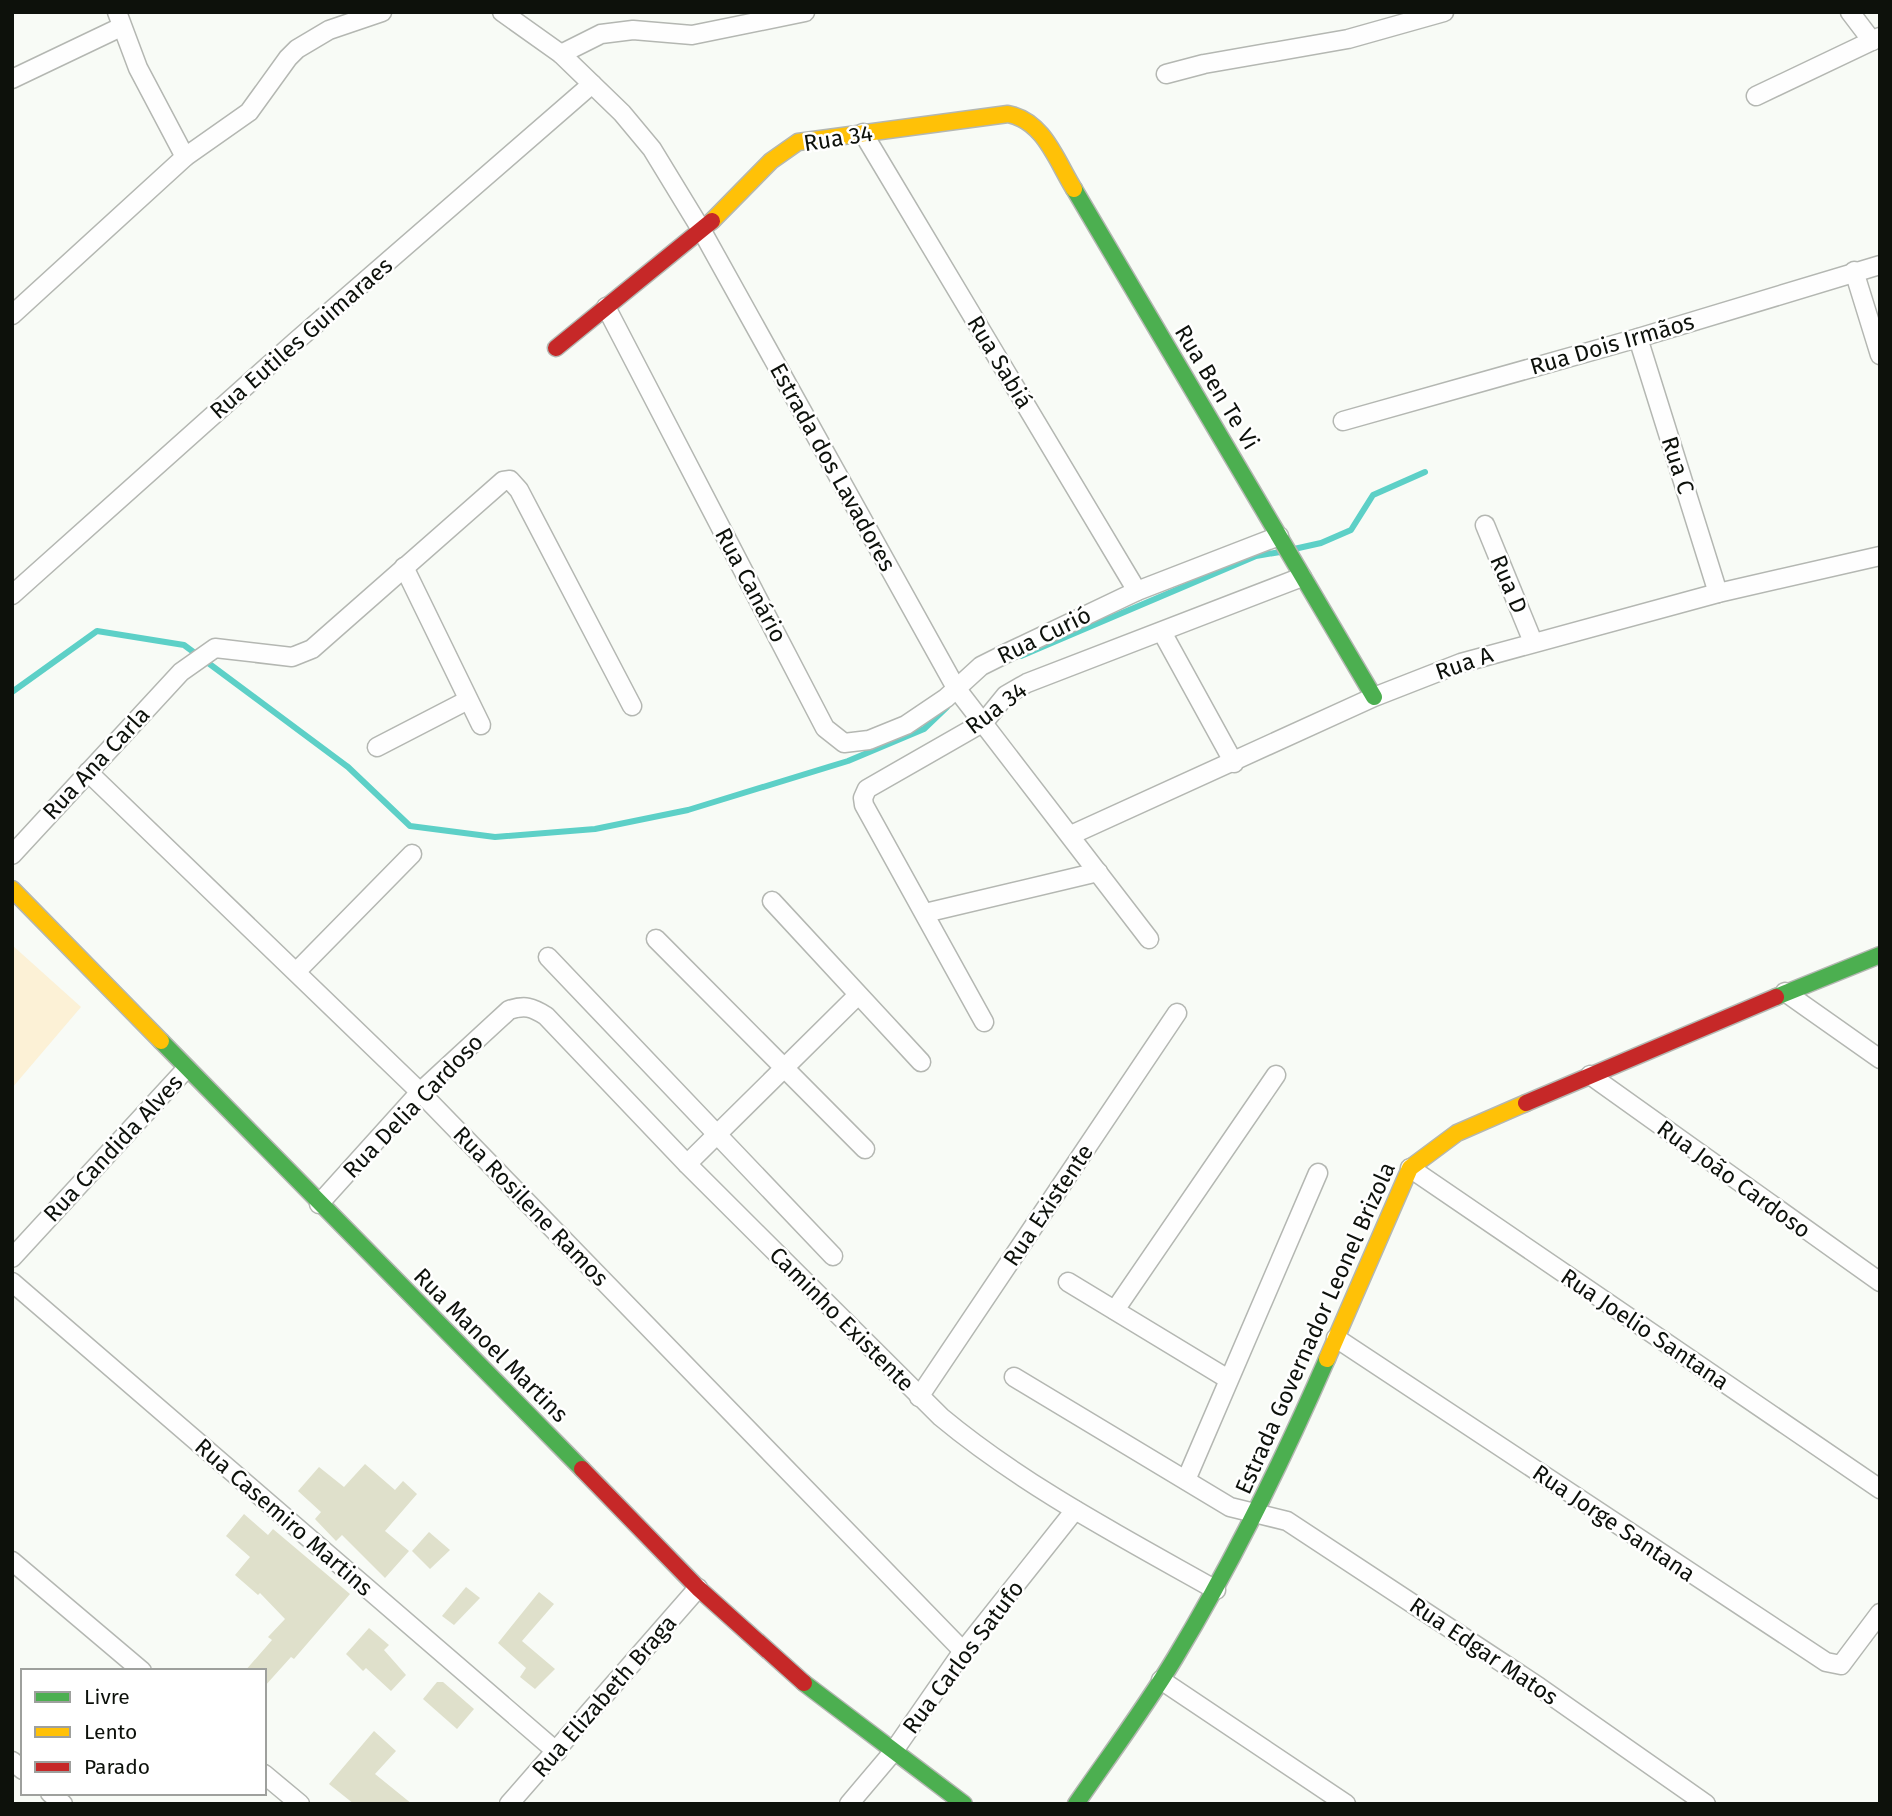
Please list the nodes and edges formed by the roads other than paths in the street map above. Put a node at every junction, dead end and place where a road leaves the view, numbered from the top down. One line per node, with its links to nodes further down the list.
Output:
1 (382, 12): 15 (street)
2 (502, 12): 8 (street, Estrada dos Lavadores)
3 (804, 12): 8 (street)
4 (1444, 12): 9 (street)
5 (1850, 12): 7 (street)
6 (119, 20): 10 (street); 15 (street)
7 (1876, 39): 12 (street)
8 (561, 54): 11 (street, Estrada dos Lavadores)
9 (1166, 74)
10 (12, 79)
11 (592, 85): 16 (street, Estrada dos Lavadores); 32 (street, Rua Eutiles Guimaraes)
12 (1756, 96)
13 (1008, 114): 14 (street, Rua 34); 26 (street, Rua Ben Te Vi)
14 (863, 133): 16 (street, Rua 34); 30 (street, Rua Sabiá)
15 (184, 157): 20 (street)
16 (702, 231): 19 (street); 35 (street, Estrada dos Lavadores)
17 (1880, 265): 18 (street, Rua Dois Irmãos)
18 (1854, 271): 21 (street, Rua Dois Irmãos); 23 (street)
19 (606, 307): 22 (street); 35 (street, Rua Canário)
20 (12, 315)
21 (1638, 338): 24 (street, Rua Dois Irmãos); 31 (street, Rua C)
22 (556, 348)
23 (1880, 355)
24 (1343, 421)
25 (1485, 525): 34 (street, Rua D)
26 (1281, 540): 29 (street, Rua Ben Te Vi); 30 (street)
27 (1880, 556): 31 (street, Rua A)
28 (404, 567): 37 (street); 38 (street, Rua Ana Carla); 43 (street, Rua Ana Carla)
29 (1299, 572): 33 (street, Rua 34); 36 (street, Rua Ben Te Vi)
30 (1137, 591): 35 (street, Rua Curió)
31 (1718, 593): 34 (street, Rua A)
32 (12, 595)
33 (1162, 632): 39 (street, Rua 34); 42 (street)
34 (1533, 642): 36 (street, Rua A)
35 (958, 690): 39 (street, Estrada dos Lavadores)
36 (1374, 697): 42 (street, Rua A)
37 (468, 701): 40 (street); 41 (street)
38 (632, 706)
39 (980, 716): 44 (street, Estrada dos Lavadores); 50 (street, Rua 34)
40 (481, 725)
41 (377, 747)
42 (1234, 763): 44 (street, Rua A)
43 (88, 772): 46 (street, Rua Ana Carla); 55 (street, Rua Rosilene Ramos)
44 (1071, 835): 47 (street, Estrada dos Lavadores)
45 (412, 854): 55 (street)
46 (12, 855)
47 (1098, 872): 50 (street); 52 (street, Estrada dos Lavadores)
48 (12, 889): 64 (street, Rua Manoel Martins)
49 (772, 901): 57 (street)
50 (925, 913): 60 (street, Rua 34)
51 (656, 939): 63 (street)
52 (1149, 939)
53 (1880, 955): 56 (street, Estrada Governador Leonel Brizola)
54 (548, 957): 68 (street)
55 (297, 971): 67 (street, Rua Rosilene Ramos)
56 (1785, 992): 61 (street); 66 (street, Estrada Governador Leonel Brizola)
57 (858, 995): 62 (street); 63 (street)
58 (509, 1010): 67 (street, Rua Delia Cardoso); 70 (street, Caminho Existente)
59 (1177, 1013): 83 (street, Rua Existente)
60 (984, 1022)
61 (1880, 1059)
62 (921, 1062)
63 (784, 1067): 68 (street); 69 (street)
64 (186, 1069): 73 (street, Rua Manoel Martins); 75 (street, Rua Candida Alves)
65 (1276, 1074): 79 (street)
66 (1590, 1075): 71 (street, Estrada Governador Leonel Brizola); 78 (street, Rua João Cardoso)
67 (420, 1093): 73 (street, Rua Delia Cardoso); 92 (street, Rua Rosilene Ramos)
68 (719, 1133): 70 (street); 74 (street)
69 (865, 1149)
70 (687, 1164): 83 (street, Caminho Existente)
71 (1410, 1168): 80 (street, Estrada Governador Leonel Brizola); 85 (street, Rua Joelio Santana)
72 (1318, 1173): 82 (street)
73 (319, 1204): 89 (street, Rua Manoel Martins)
74 (833, 1256)
75 (12, 1258)
76 (12, 1282): 95 (street, Rua Casemiro Martins)
77 (1068, 1282): 79 (street)
78 (1880, 1282)
79 (1115, 1310): 82 (street)
80 (1336, 1338): 87 (street, Estrada Governador Leonel Brizola); 91 (street, Rua Jorge Santana)
81 (1014, 1377): 84 (street, Rua Edgar Matos)
82 (1228, 1379): 84 (street)
83 (919, 1398): 86 (street, Caminho Existente)
84 (1185, 1480): 87 (street, Rua Edgar Matos)
85 (1880, 1489)
86 (1075, 1510): 90 (street, Caminho Existente); 92 (street, Rua Carlos Satufo)
87 (1255, 1515): 90 (street, Estrada Governador Leonel Brizola); 104 (street, Rua Edgar Matos)
88 (12, 1561): 93 (street)
89 (698, 1588): 95 (street, Rua Elizabeth Braga); 96 (street, Rua Manoel Martins)
90 (1216, 1590): 94 (street, Estrada Governador Leonel Brizola)
91 (1880, 1613)
92 (963, 1651): 96 (street, Rua Carlos Satufo)
93 (140, 1669)
94 (1161, 1680): 102 (street, Estrada Governador Leonel Brizola); 103 (street)
95 (556, 1752): 99 (street, Rua Elizabeth Braga)
96 (893, 1752): 100 (street, Rua Carlos Satufo); 101 (street, Rua Manoel Martins)
97 (266, 1776): 98 (street)
98 (300, 1804)
99 (509, 1804)
100 (849, 1804)
101 (964, 1804)
102 (1076, 1804)
103 (1346, 1804)
104 (1706, 1804)

